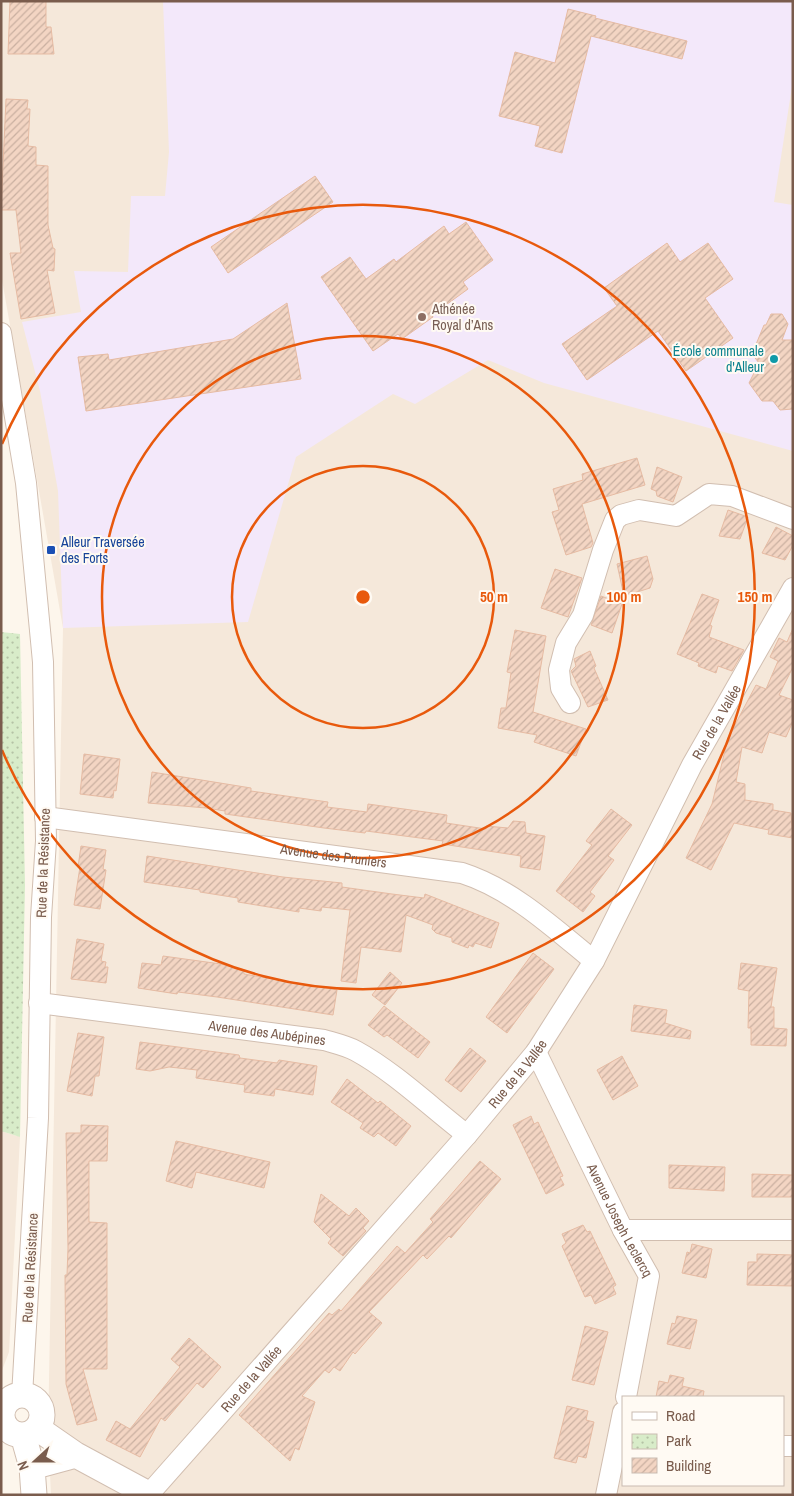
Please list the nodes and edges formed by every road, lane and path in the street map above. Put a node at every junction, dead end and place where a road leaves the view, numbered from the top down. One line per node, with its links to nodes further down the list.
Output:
1 (1, 333): 5 (street, Rue de la Résistance)
2 (793, 519): 4 (street)
3 (793, 588): 6 (street, Rue de la Vallée)
4 (570, 704)
5 (46, 817): 6 (street, Avenue des Pruniers); 7 (street, Rue de la Résistance)
6 (594, 961): 8 (street, Rue de la Vallée)
7 (40, 1003): 9 (street, Avenue des Aubépines); 13 (street, Rue de la Résistance)
8 (536, 1052): 9 (street, Rue de la Vallée); 10 (street, Avenue Joseph Leclercq)
9 (467, 1135): 20 (street, Rue de la Vallée)
10 (623, 1230): 11 (street); 12 (street, Avenue Joseph Leclercq)
11 (793, 1230)
12 (626, 1396)
13 (9, 1405): 15 (street); 15 (street)
14 (622, 1421): 16 (street)
15 (30, 1432): 17 (street); 18 (street)
16 (620, 1439): 21 (street)
17 (76, 1454): 18 (street); 20 (street)
18 (32, 1467): 19 (street)
19 (34, 1495)
20 (149, 1495)
21 (606, 1495)

